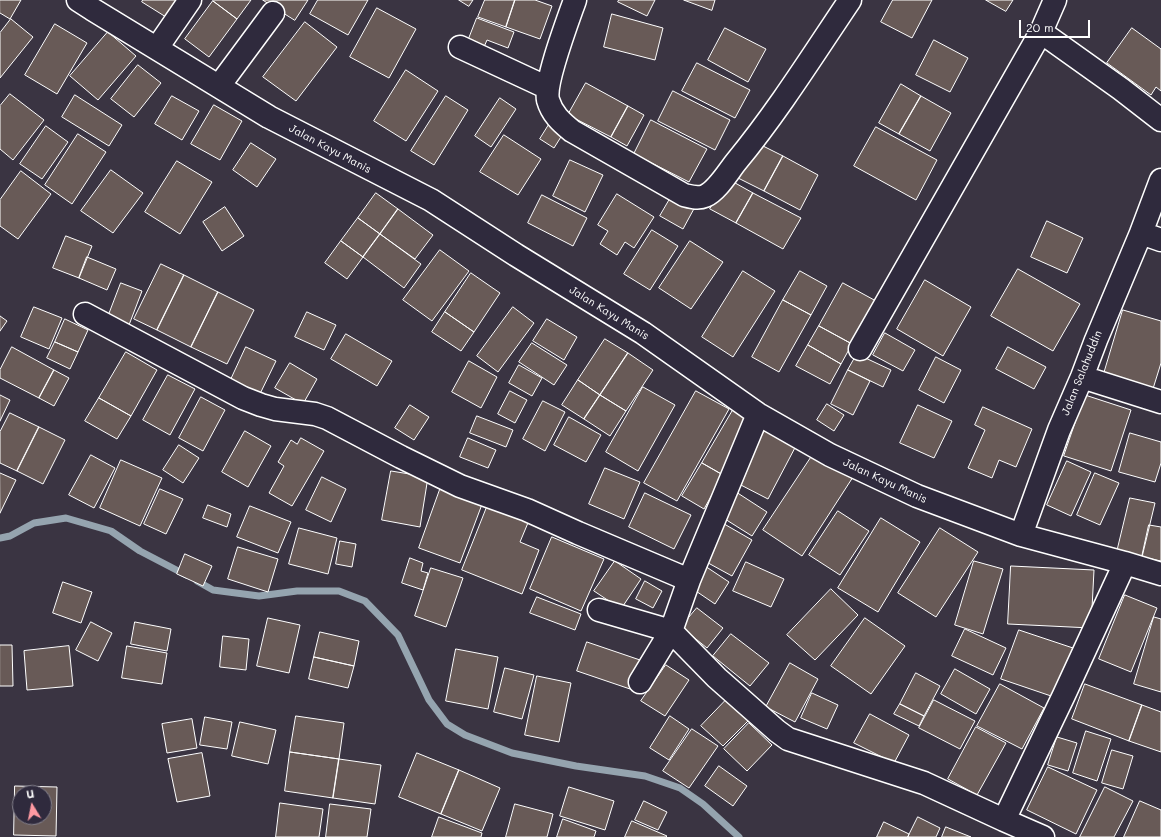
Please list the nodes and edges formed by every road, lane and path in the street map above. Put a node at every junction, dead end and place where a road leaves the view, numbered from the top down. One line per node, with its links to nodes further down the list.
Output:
1 (78, 0): 9 (street, Jalan Kayu Manis)
2 (190, 0): 9 (street)
3 (574, 0): 11 (street)
4 (850, 0): 11 (street)
5 (1055, 0): 7 (street)
6 (273, 13): 10 (street)
7 (1041, 32): 12 (street); 17 (street)
8 (460, 47): 11 (street)
9 (156, 48): 10 (street, Jalan Kayu Manis)
10 (219, 86): 20 (street, Jalan Kayu Manis)
11 (548, 88)
12 (1161, 120)
13 (1161, 180): 14 (street, Jalan Salahuddin)
14 (1141, 233): 15 (street); 18 (street, Jalan Salahuddin)
15 (1161, 240)
16 (85, 314): 24 (street)
17 (860, 349)
18 (1082, 377): 19 (street); 21 (street, Jalan Salahuddin)
19 (1161, 402)
20 (758, 414): 21 (street, Jalan Kayu Manis); 24 (street)
21 (1021, 535): 22 (street, Jalan Kayu Manis)
22 (1125, 563): 23 (street, Jalan Kayu Manis); 28 (street)
23 (1161, 574)
24 (689, 580): 26 (street)
25 (599, 610): 26 (street)
26 (672, 631): 27 (street); 28 (street)
27 (640, 682)
28 (1004, 820): 29 (street)
29 (1043, 837)

